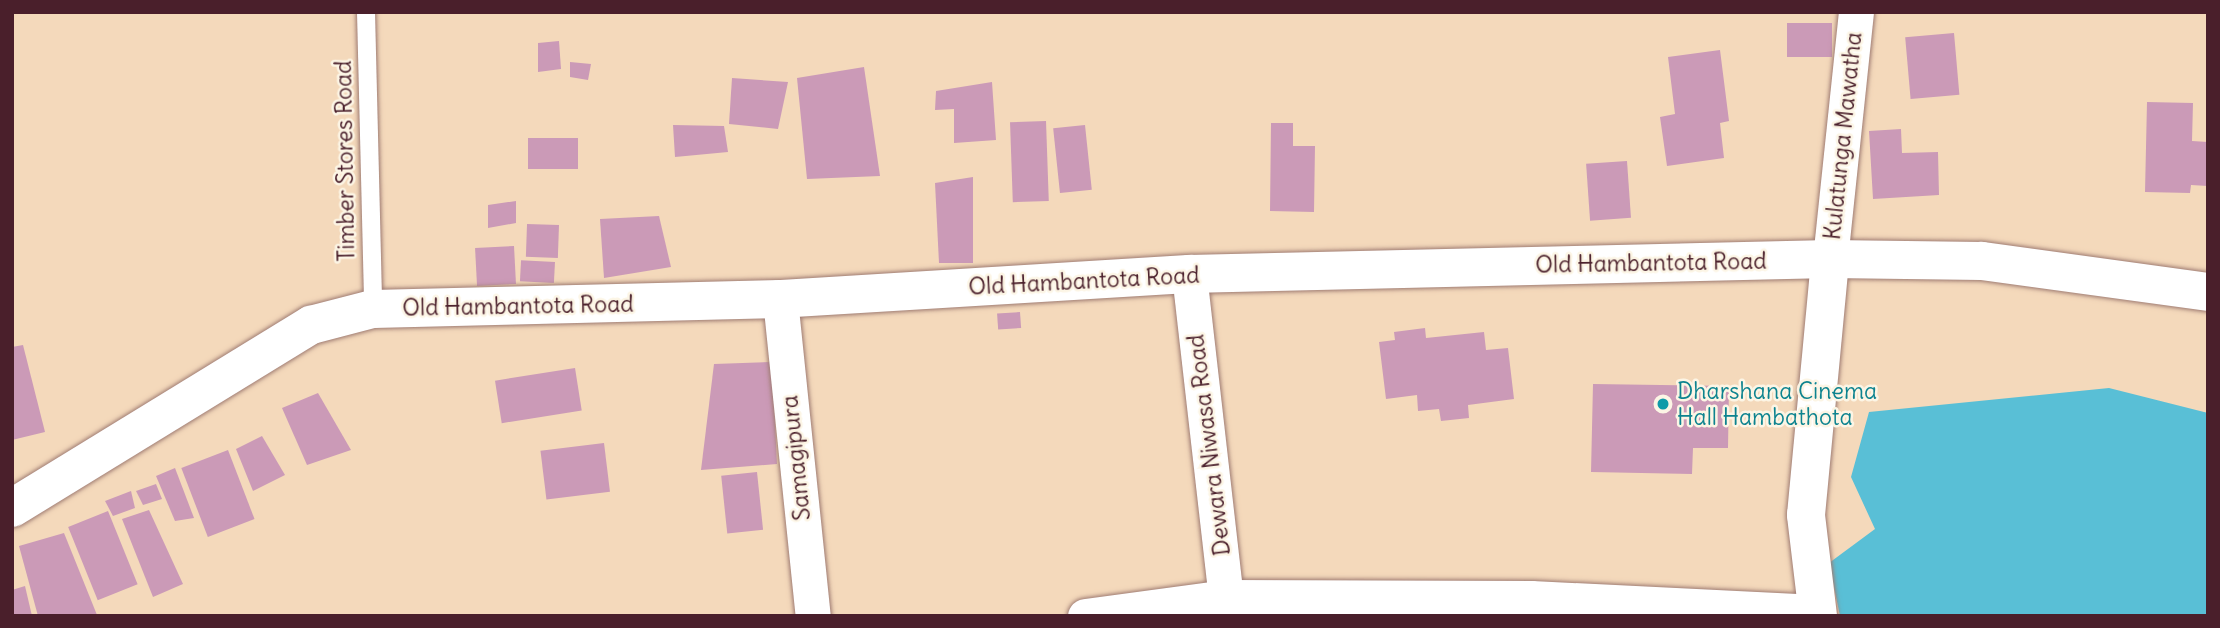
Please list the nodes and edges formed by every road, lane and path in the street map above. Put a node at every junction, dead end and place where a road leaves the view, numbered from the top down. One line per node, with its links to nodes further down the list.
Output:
1 (366, 12): 7 (lane, Timber Stores Road)
2 (1856, 12): 3 (street, Kulatunga Mawatha)
3 (1830, 259): 4 (main road, Old Hambantota Road); 5 (main road, Old Hambantota Road); 10 (main road)
4 (1189, 274): 6 (main road, Old Hambantota Road); 9 (street, Dewara Niwasa Road)
5 (2208, 292)
6 (780, 299): 7 (main road, Old Hambantota Road); 11 (street, Samagipura)
7 (373, 309): 8 (main road, Old Hambantota Road)
8 (12, 508)
9 (1227, 606): 10 (street); 12 (street)
10 (1818, 614)
11 (813, 616)
12 (1085, 616)

